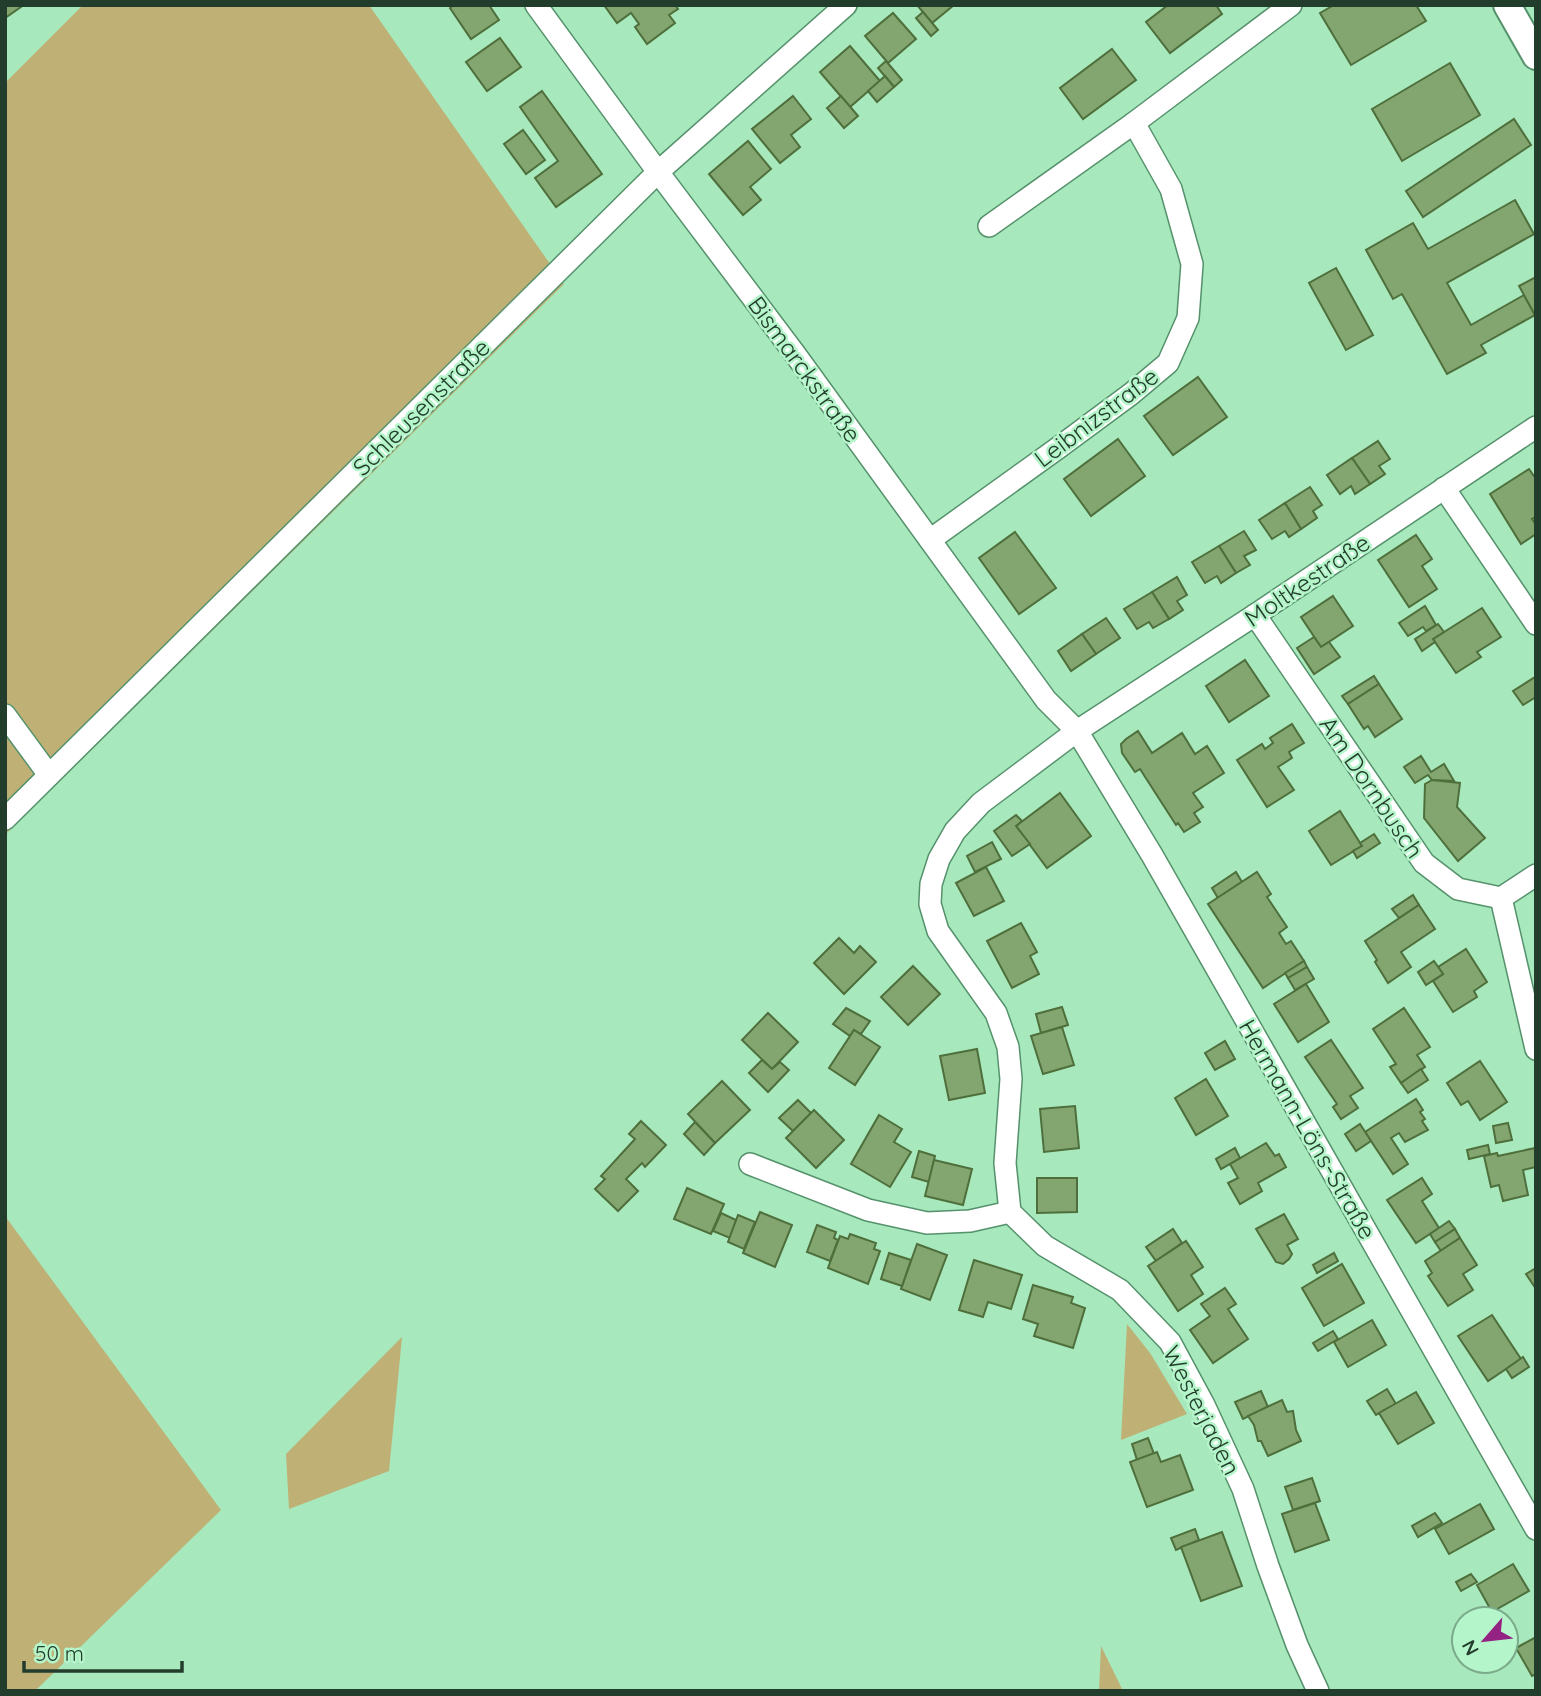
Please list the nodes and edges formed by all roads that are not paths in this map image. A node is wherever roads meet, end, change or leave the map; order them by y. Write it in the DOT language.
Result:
graph roads {
  1 [pos="536,5"];
  2 [pos="846,5"];
  3 [pos="1291,5"];
  4 [pos="1507,5"];
  5 [pos="1536,56"];
  6 [pos="1134,123"];
  7 [pos="658,172"];
  8 [pos="989,226"];
  9 [pos="1536,427"];
  10 [pos="1444,488"];
  11 [pos="930,540"];
  12 [pos="1255,615"];
  13 [pos="1536,624"];
  14 [pos="5,715"];
  15 [pos="1077,731"];
  16 [pos="49,775"];
  17 [pos="5,819"];
  18 [pos="1536,876"];
  19 [pos="1501,898"];
  20 [pos="1536,1049"];
  21 [pos="750,1164"];
  22 [pos="1010,1212"];
  23 [pos="1536,1529"];
  24 [pos="1318,1691"];
  1 -- 7 [label="street, Bismarckstraße"];
  2 -- 7 [label="street, Schleusenstraße"];
  3 -- 6 [label="street"];
  4 -- 5 [label="street"];
  6 -- 8 [label="street"];
  6 -- 11 [label="street, Leibnizstraße"];
  7 -- 11 [label="street, Bismarckstraße"];
  7 -- 16 [label="street, Schleusenstraße"];
  9 -- 10 [label="street, Moltkestraße"];
  10 -- 12 [label="street, Moltkestraße"];
  10 -- 13 [label="street"];
  11 -- 15 [label="street, Bismarckstraße"];
  12 -- 15 [label="street, Moltkestraße"];
  12 -- 19 [label="street, Am Dornbusch"];
  14 -- 16 [label="street"];
  15 -- 22 [label="street"];
  15 -- 23 [label="street, Hermann-Löns-Straße"];
  16 -- 17 [label="street, Schleusenstraße"];
  18 -- 19 [label="street"];
  19 -- 20 [label="street"];
  21 -- 22 [label="street"];
  22 -- 24 [label="street, Westerjaden"];
}
